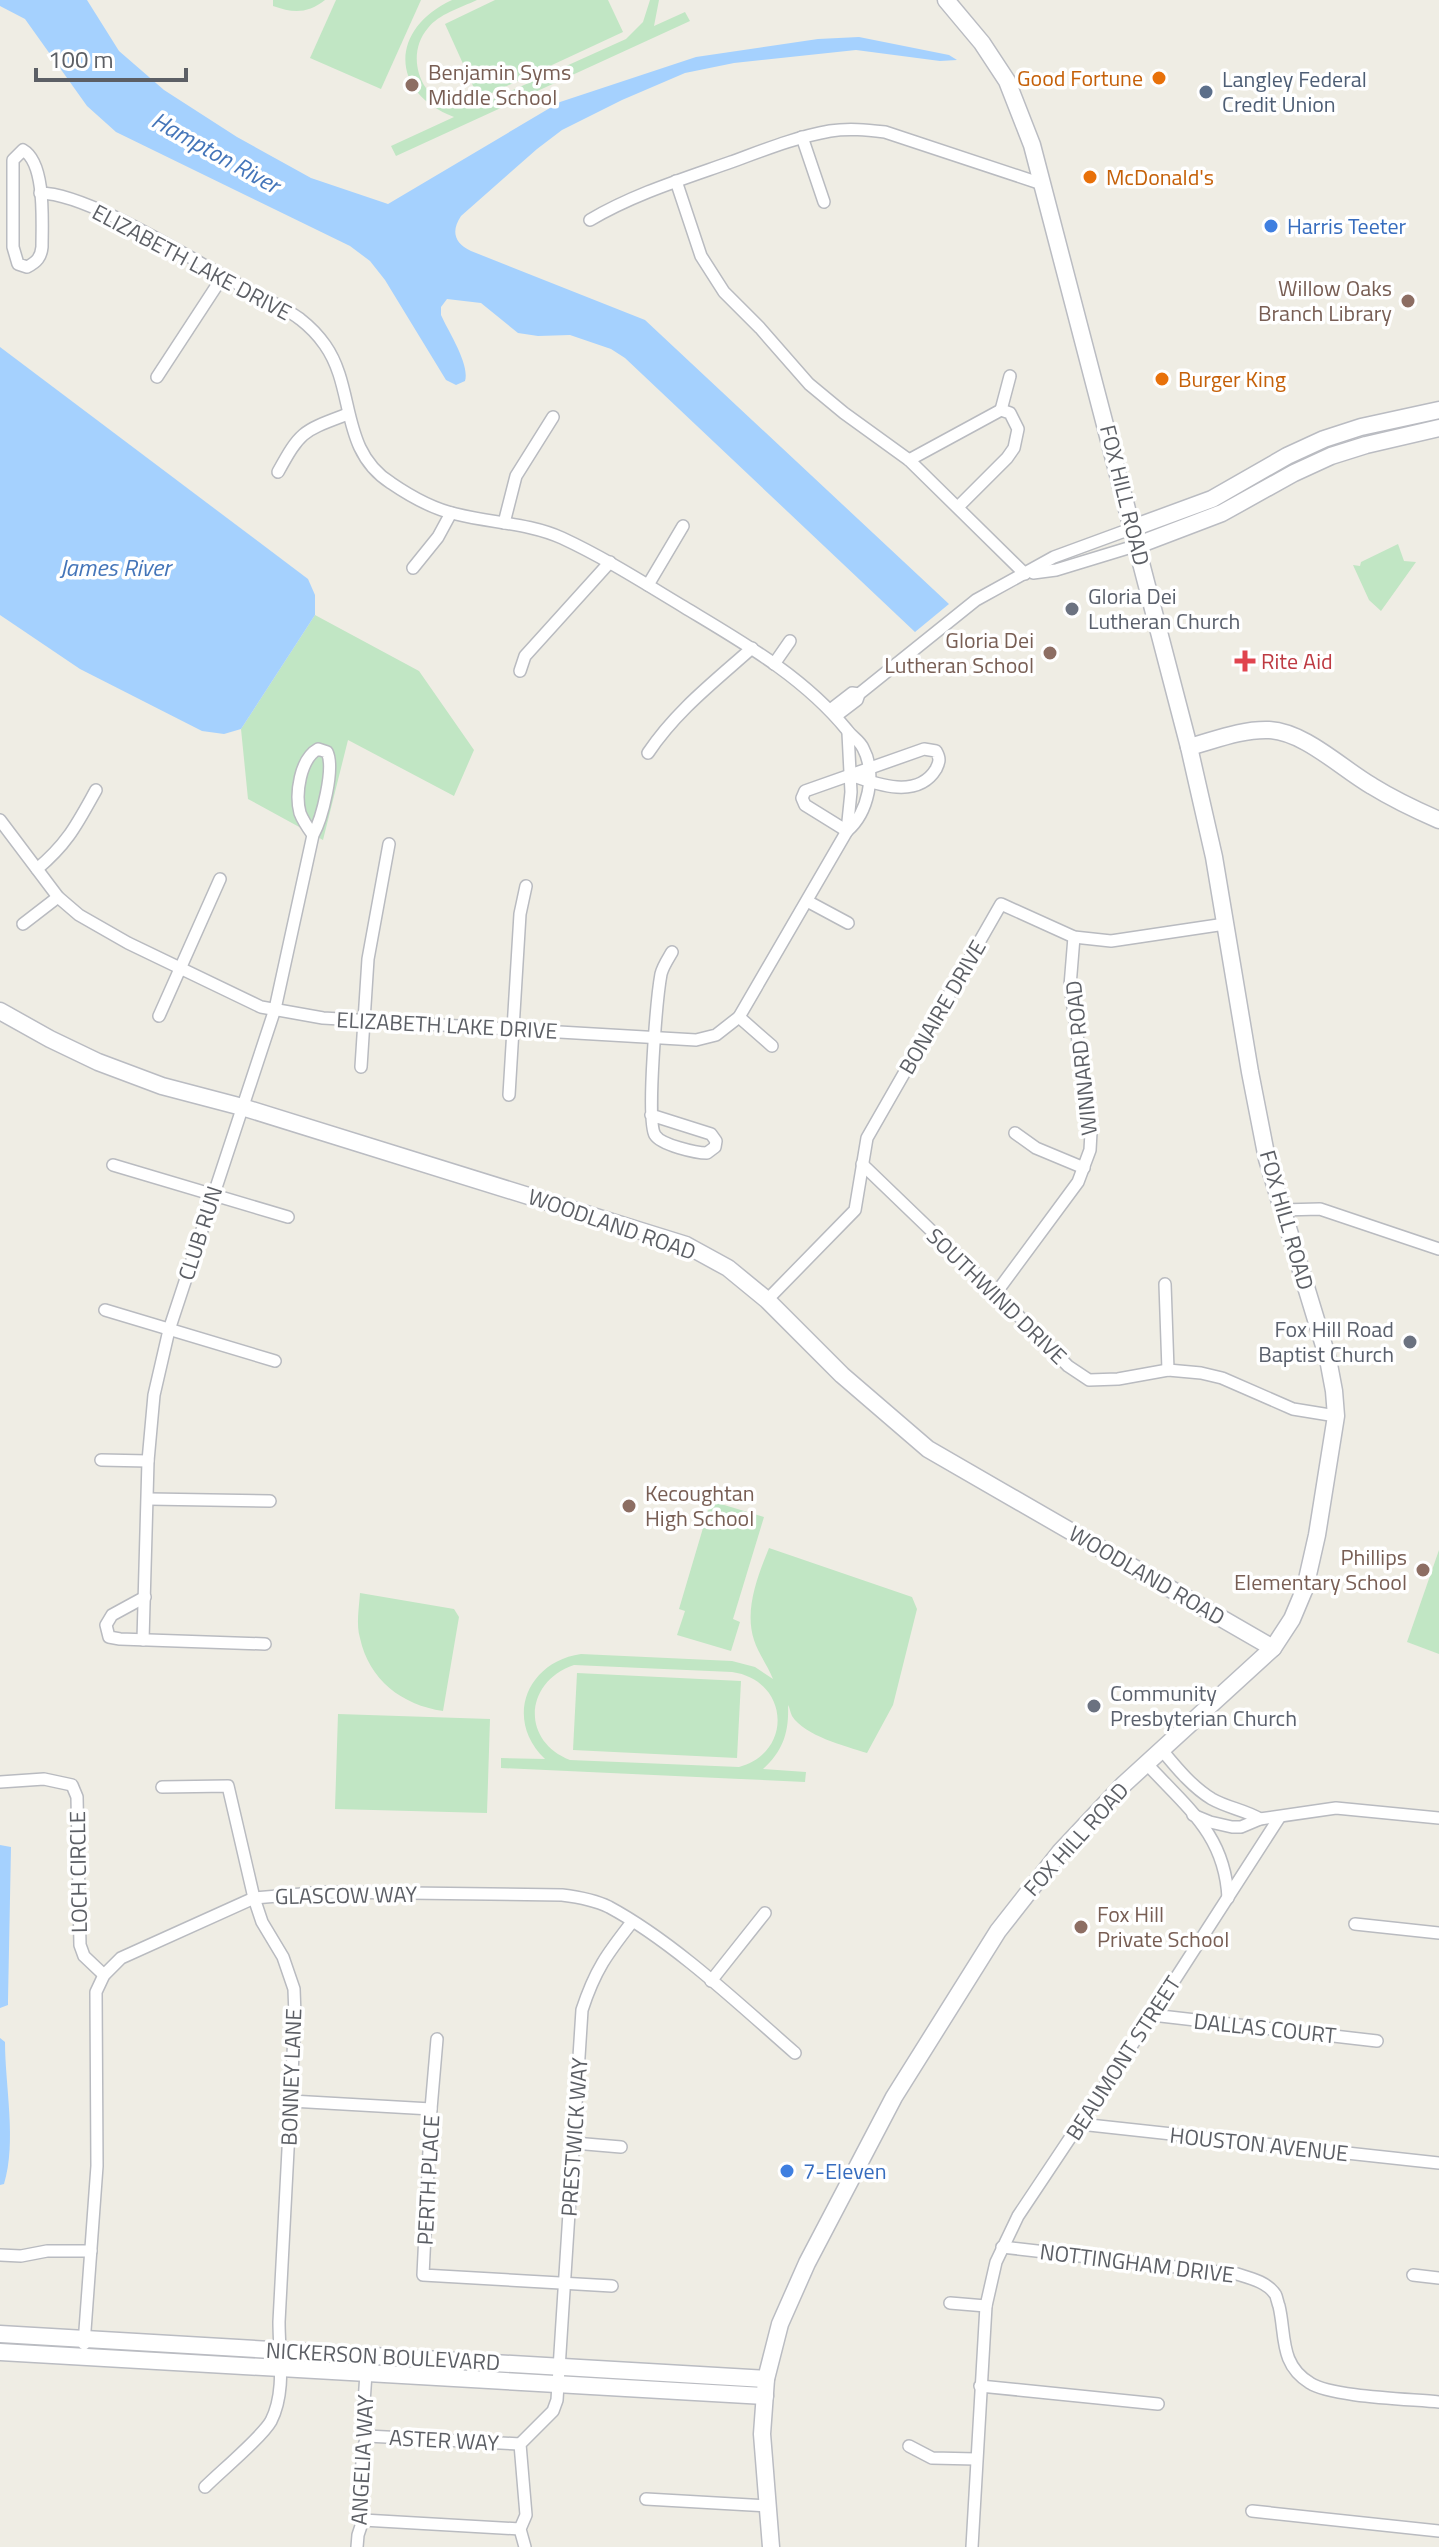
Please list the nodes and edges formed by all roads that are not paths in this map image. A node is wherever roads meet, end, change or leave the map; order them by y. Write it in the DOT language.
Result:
graph roads {
  1 [pos="946,0"];
  2 [pos="802,137"];
  3 [pos="676,181"];
  4 [pos="1042,184"];
  5 [pos="40,193"];
  6 [pos="824,202"];
  7 [pos="590,220"];
  8 [pos="223,276"];
  9 [pos="1010,376"];
  10 [pos="157,377"];
  11 [pos="1001,410"];
  12 [pos="1439,410"];
  13 [pos="348,414"];
  14 [pos="553,417"];
  15 [pos="1439,428"];
  16 [pos="909,460"];
  17 [pos="278,472"];
  18 [pos="958,507"];
  19 [pos="451,513"];
  20 [pos="504,523"];
  21 [pos="683,526"];
  22 [pos="1136,537"];
  23 [pos="610,562"];
  24 [pos="413,568"];
  25 [pos="1025,574"];
  26 [pos="648,585"];
  27 [pos="790,641"];
  28 [pos="752,648"];
  29 [pos="774,664"];
  30 [pos="520,671"];
  31 [pos="833,713"];
  32 [pos="848,733"];
  33 [pos="1189,747"];
  34 [pos="648,753"];
  35 [pos="851,775"];
  36 [pos="868,775"];
  37 [pos="96,790"];
  38 [pos="0,820"];
  39 [pos="1439,820"];
  40 [pos="847,831"];
  41 [pos="313,835"];
  42 [pos="389,844"];
  43 [pos="37,869"];
  44 [pos="220,879"];
  45 [pos="526,886"];
  46 [pos="58,897"];
  47 [pos="807,901"];
  48 [pos="848,923"];
  49 [pos="23,924"];
  50 [pos="1225,924"];
  51 [pos="1074,937"];
  52 [pos="672,952"];
  53 [pos="180,969"];
  54 [pos="275,1009"];
  55 [pos="0,1011"];
  56 [pos="159,1016"];
  57 [pos="739,1017"];
  58 [pos="365,1020"];
  59 [pos="514,1030"];
  60 [pos="656,1038"];
  61 [pos="772,1046"];
  62 [pos="361,1067"];
  63 [pos="509,1095"];
  64 [pos="242,1107"];
  65 [pos="651,1115"];
  66 [pos="1015,1133"];
  67 [pos="862,1164"];
  68 [pos="113,1165"];
  69 [pos="1084,1168"];
  70 [pos="213,1195"];
  71 [pos="1282,1210"];
  72 [pos="288,1217"];
  73 [pos="1439,1249"];
  74 [pos="1165,1284"];
  75 [pos="996,1293"];
  76 [pos="767,1300"];
  77 [pos="105,1310"];
  78 [pos="169,1330"];
  79 [pos="275,1361"];
  80 [pos="1168,1370"];
  81 [pos="1336,1416"];
  82 [pos="101,1460"];
  83 [pos="148,1461"];
  84 [pos="149,1499"];
  85 [pos="270,1501"];
  86 [pos="145,1597"];
  87 [pos="143,1640"];
  88 [pos="265,1644"];
  89 [pos="1273,1648"];
  90 [pos="1161,1749"];
  91 [pos="1146,1763"];
  92 [pos="0,1782"];
  93 [pos="162,1787"];
  94 [pos="1193,1815"];
  95 [pos="1279,1818"];
  96 [pos="1439,1818"];
  97 [pos="1260,1819"];
  98 [pos="254,1898"];
  99 [pos="1228,1899"];
  100 [pos="765,1913"];
  101 [pos="632,1922"];
  102 [pos="1355,1924"];
  103 [pos="1439,1933"];
  104 [pos="104,1975"];
  105 [pos="711,1981"];
  106 [pos="1152,2015"];
  107 [pos="437,2039"];
  108 [pos="1377,2041"];
  109 [pos="795,2053"];
  110 [pos="291,2101"];
  111 [pos="431,2109"];
  112 [pos="1080,2124"];
  113 [pos="574,2143"];
  114 [pos="621,2147"];
  115 [pos="1439,2163"];
  116 [pos="1002,2247"];
  117 [pos="91,2251"];
  118 [pos="0,2255"];
  119 [pos="1413,2275"];
  120 [pos="1439,2278"];
  121 [pos="565,2282"];
  122 [pos="612,2286"];
  123 [pos="950,2303"];
  124 [pos="986,2306"];
  125 [pos="0,2334"];
  126 [pos="84,2339"];
  127 [pos="279,2350"];
  128 [pos="0,2352"];
  129 [pos="84,2357"];
  130 [pos="560,2367"];
  131 [pos="280,2368"];
  132 [pos="366,2373"];
  133 [pos="558,2384"];
  134 [pos="980,2386"];
  135 [pos="765,2388"];
  136 [pos="1439,2402"];
  137 [pos="1158,2404"];
  138 [pos="367,2436"];
  139 [pos="520,2444"];
  140 [pos="909,2446"];
  141 [pos="976,2459"];
  142 [pos="205,2487"];
  143 [pos="646,2499"];
  144 [pos="767,2506"];
  145 [pos="1252,2511"];
  146 [pos="363,2520"];
  147 [pos="520,2529"];
  148 [pos="1439,2531"];
  149 [pos="357,2547"];
  150 [pos="525,2547"];
  151 [pos="771,2547"];
  152 [pos="972,2547"];
  1 -- 4 [label="main road, FOX HILL ROAD"];
  2 -- 3 [label="street"];
  2 -- 4 [label="street"];
  2 -- 6 [label="street"];
  3 -- 7 [label="street"];
  3 -- 16 [label="street"];
  4 -- 22 [label="main road, FOX HILL ROAD"];
  5 -- 5 [label="street"];
  5 -- 8 [label="street, ELIZABETH LAKE DRIVE"];
  8 -- 10 [label="street"];
  8 -- 13 [label="street, ELIZABETH LAKE DRIVE"];
  9 -- 11 [label="street"];
  11 -- 16 [label="street"];
  11 -- 18 [label="street"];
  12 -- 22 [label="main road"];
  13 -- 17 [label="street"];
  13 -- 19 [label="street, ELIZABETH LAKE DRIVE"];
  14 -- 20 [label="street"];
  15 -- 22 [label="main road"];
  16 -- 18 [label="street"];
  18 -- 25 [label="street"];
  19 -- 20 [label="street, ELIZABETH LAKE DRIVE"];
  19 -- 24 [label="street"];
  20 -- 23 [label="street, ELIZABETH LAKE DRIVE"];
  21 -- 26 [label="street"];
  22 -- 25 [label="street"];
  22 -- 33 [label="main road, FOX HILL ROAD"];
  23 -- 26 [label="street, ELIZABETH LAKE DRIVE"];
  23 -- 30 [label="street"];
  25 -- 31 [label="street"];
  26 -- 28 [label="street, ELIZABETH LAKE DRIVE"];
  27 -- 29 [label="street"];
  28 -- 29 [label="street, ELIZABETH LAKE DRIVE"];
  28 -- 34 [label="street"];
  29 -- 31 [label="street, ELIZABETH LAKE DRIVE"];
  31 -- 32 [label="street, ELIZABETH LAKE DRIVE"];
  32 -- 35 [label="street, ELIZABETH LAKE DRIVE"];
  32 -- 36 [label="street, ELIZABETH LAKE DRIVE"];
  33 -- 39 [label="main road"];
  33 -- 50 [label="main road, FOX HILL ROAD"];
  35 -- 36 [label="street"];
  35 -- 40 [label="street, ELIZABETH LAKE DRIVE"];
  35 -- 40 [label="street"];
  36 -- 36 [label="street"];
  36 -- 40 [label="street, ELIZABETH LAKE DRIVE"];
  37 -- 43 [label="street"];
  38 -- 43 [label="street, ELIZABETH LAKE DRIVE"];
  40 -- 47 [label="street, ELIZABETH LAKE DRIVE"];
  41 -- 41 [label="street, CLUB RUN"];
  41 -- 54 [label="street, CLUB RUN"];
  42 -- 58 [label="street"];
  43 -- 46 [label="street, ELIZABETH LAKE DRIVE"];
  44 -- 53 [label="street"];
  45 -- 59 [label="street"];
  46 -- 49 [label="street"];
  46 -- 53 [label="street, ELIZABETH LAKE DRIVE"];
  47 -- 48 [label="street"];
  47 -- 57 [label="street, ELIZABETH LAKE DRIVE"];
  50 -- 51 [label="street, BONAIRE DRIVE"];
  50 -- 71 [label="main road, FOX HILL ROAD"];
  51 -- 67 [label="street, BONAIRE DRIVE"];
  51 -- 69 [label="street, WINNARD ROAD"];
  52 -- 60 [label="street"];
  53 -- 54 [label="street, ELIZABETH LAKE DRIVE"];
  53 -- 56 [label="street"];
  54 -- 58 [label="street, ELIZABETH LAKE DRIVE"];
  54 -- 64 [label="street, CLUB RUN"];
  55 -- 64 [label="main road, WOODLAND ROAD"];
  57 -- 60 [label="street, ELIZABETH LAKE DRIVE"];
  57 -- 61 [label="street"];
  58 -- 59 [label="street, ELIZABETH LAKE DRIVE"];
  58 -- 62 [label="street"];
  59 -- 60 [label="street, ELIZABETH LAKE DRIVE"];
  59 -- 63 [label="street"];
  60 -- 65 [label="street"];
  64 -- 70 [label="street, CLUB RUN"];
  64 -- 76 [label="main road, WOODLAND ROAD"];
  65 -- 65 [label="street"];
  66 -- 69 [label="street"];
  67 -- 75 [label="street, SOUTHWIND DRIVE"];
  67 -- 76 [label="street, BONAIRE DRIVE"];
  68 -- 70 [label="street"];
  69 -- 75 [label="street, WINNARD ROAD"];
  70 -- 72 [label="street"];
  70 -- 78 [label="street, CLUB RUN"];
  71 -- 73 [label="street"];
  71 -- 81 [label="main road, FOX HILL ROAD"];
  74 -- 80 [label="street"];
  75 -- 80 [label="street, SOUTHWIND DRIVE"];
  76 -- 89 [label="main road, WOODLAND ROAD"];
  77 -- 78 [label="street"];
  78 -- 79 [label="street"];
  78 -- 83 [label="street, CLUB RUN"];
  80 -- 81 [label="street, SOUTHWIND DRIVE"];
  81 -- 89 [label="main road, FOX HILL ROAD"];
  82 -- 83 [label="street"];
  83 -- 84 [label="street, CLUB RUN"];
  84 -- 85 [label="street"];
  84 -- 86 [label="street, CLUB RUN"];
  86 -- 87 [label="street, CLUB RUN"];
  86 -- 87 [label="street"];
  87 -- 88 [label="street"];
  89 -- 90 [label="main road, FOX HILL ROAD"];
  90 -- 91 [label="main road, FOX HILL ROAD"];
  90 -- 97 [label="street"];
  91 -- 94 [label="street"];
  91 -- 135 [label="main road, FOX HILL ROAD"];
  92 -- 104 [label="street, LOCH CIRCLE"];
  93 -- 98 [label="street, BONNEY LANE"];
  94 -- 97 [label="street"];
  94 -- 99 [label="street"];
  95 -- 96 [label="street"];
  95 -- 97 [label="street"];
  95 -- 99 [label="street, BEAUMONT STREET"];
  98 -- 101 [label="street, GLASCOW WAY"];
  98 -- 104 [label="street, GLASCOW WAY"];
  98 -- 110 [label="street, BONNEY LANE"];
  99 -- 106 [label="street, BEAUMONT STREET"];
  100 -- 105 [label="street"];
  101 -- 105 [label="street, GLASCOW WAY"];
  101 -- 113 [label="street, PRESTWICK WAY"];
  102 -- 103 [label="street"];
  104 -- 117 [label="street"];
  105 -- 109 [label="street, GLASCOW WAY"];
  106 -- 108 [label="street, DALLAS COURT"];
  106 -- 112 [label="street, BEAUMONT STREET"];
  107 -- 111 [label="street, PERTH PLACE"];
  110 -- 111 [label="street"];
  110 -- 127 [label="street, BONNEY LANE"];
  111 -- 121 [label="street, PERTH PLACE"];
  112 -- 115 [label="street, HOUSTON AVENUE"];
  112 -- 116 [label="street, BEAUMONT STREET"];
  113 -- 114 [label="street"];
  113 -- 121 [label="street, PRESTWICK WAY"];
  116 -- 124 [label="street, BEAUMONT STREET"];
  116 -- 136 [label="street, NOTTINGHAM DRIVE"];
  117 -- 118 [label="street"];
  117 -- 126 [label="street"];
  119 -- 120 [label="street"];
  121 -- 122 [label="street"];
  121 -- 130 [label="street, PRESTWICK WAY"];
  123 -- 124 [label="street"];
  124 -- 134 [label="street, BEAUMONT STREET"];
  125 -- 126 [label="main road, NICKERSON BOULEVARD"];
  126 -- 127 [label="main road, NICKERSON BOULEVARD"];
  126 -- 129 [label="street"];
  127 -- 130 [label="main road, NICKERSON BOULEVARD"];
  127 -- 131 [label="street, BONNEY LANE"];
  128 -- 129 [label="main road, NICKERSON BOULEVARD"];
  129 -- 131 [label="main road, NICKERSON BOULEVARD"];
  130 -- 133 [label="street, PRESTWICK WAY"];
  130 -- 135 [label="main road, NICKERSON BOULEVARD"];
  131 -- 132 [label="main road, NICKERSON BOULEVARD"];
  131 -- 142 [label="street, BONNEY LANE"];
  132 -- 133 [label="main road, NICKERSON BOULEVARD"];
  132 -- 138 [label="street, ANGELIA WAY"];
  133 -- 135 [label="main road, NICKERSON BOULEVARD"];
  133 -- 139 [label="street, PRESTWICK WAY"];
  134 -- 137 [label="street"];
  134 -- 141 [label="street, BEAUMONT STREET"];
  135 -- 144 [label="main road, FOX HILL ROAD"];
  138 -- 139 [label="street, ASTER WAY"];
  138 -- 146 [label="street, ANGELIA WAY"];
  139 -- 147 [label="street"];
  140 -- 141 [label="street"];
  141 -- 152 [label="street, BEAUMONT STREET"];
  143 -- 144 [label="street"];
  144 -- 151 [label="main road, FOX HILL ROAD"];
  145 -- 148 [label="street"];
  146 -- 147 [label="street"];
  146 -- 149 [label="street, ANGELIA WAY"];
  147 -- 150 [label="street"];
}
